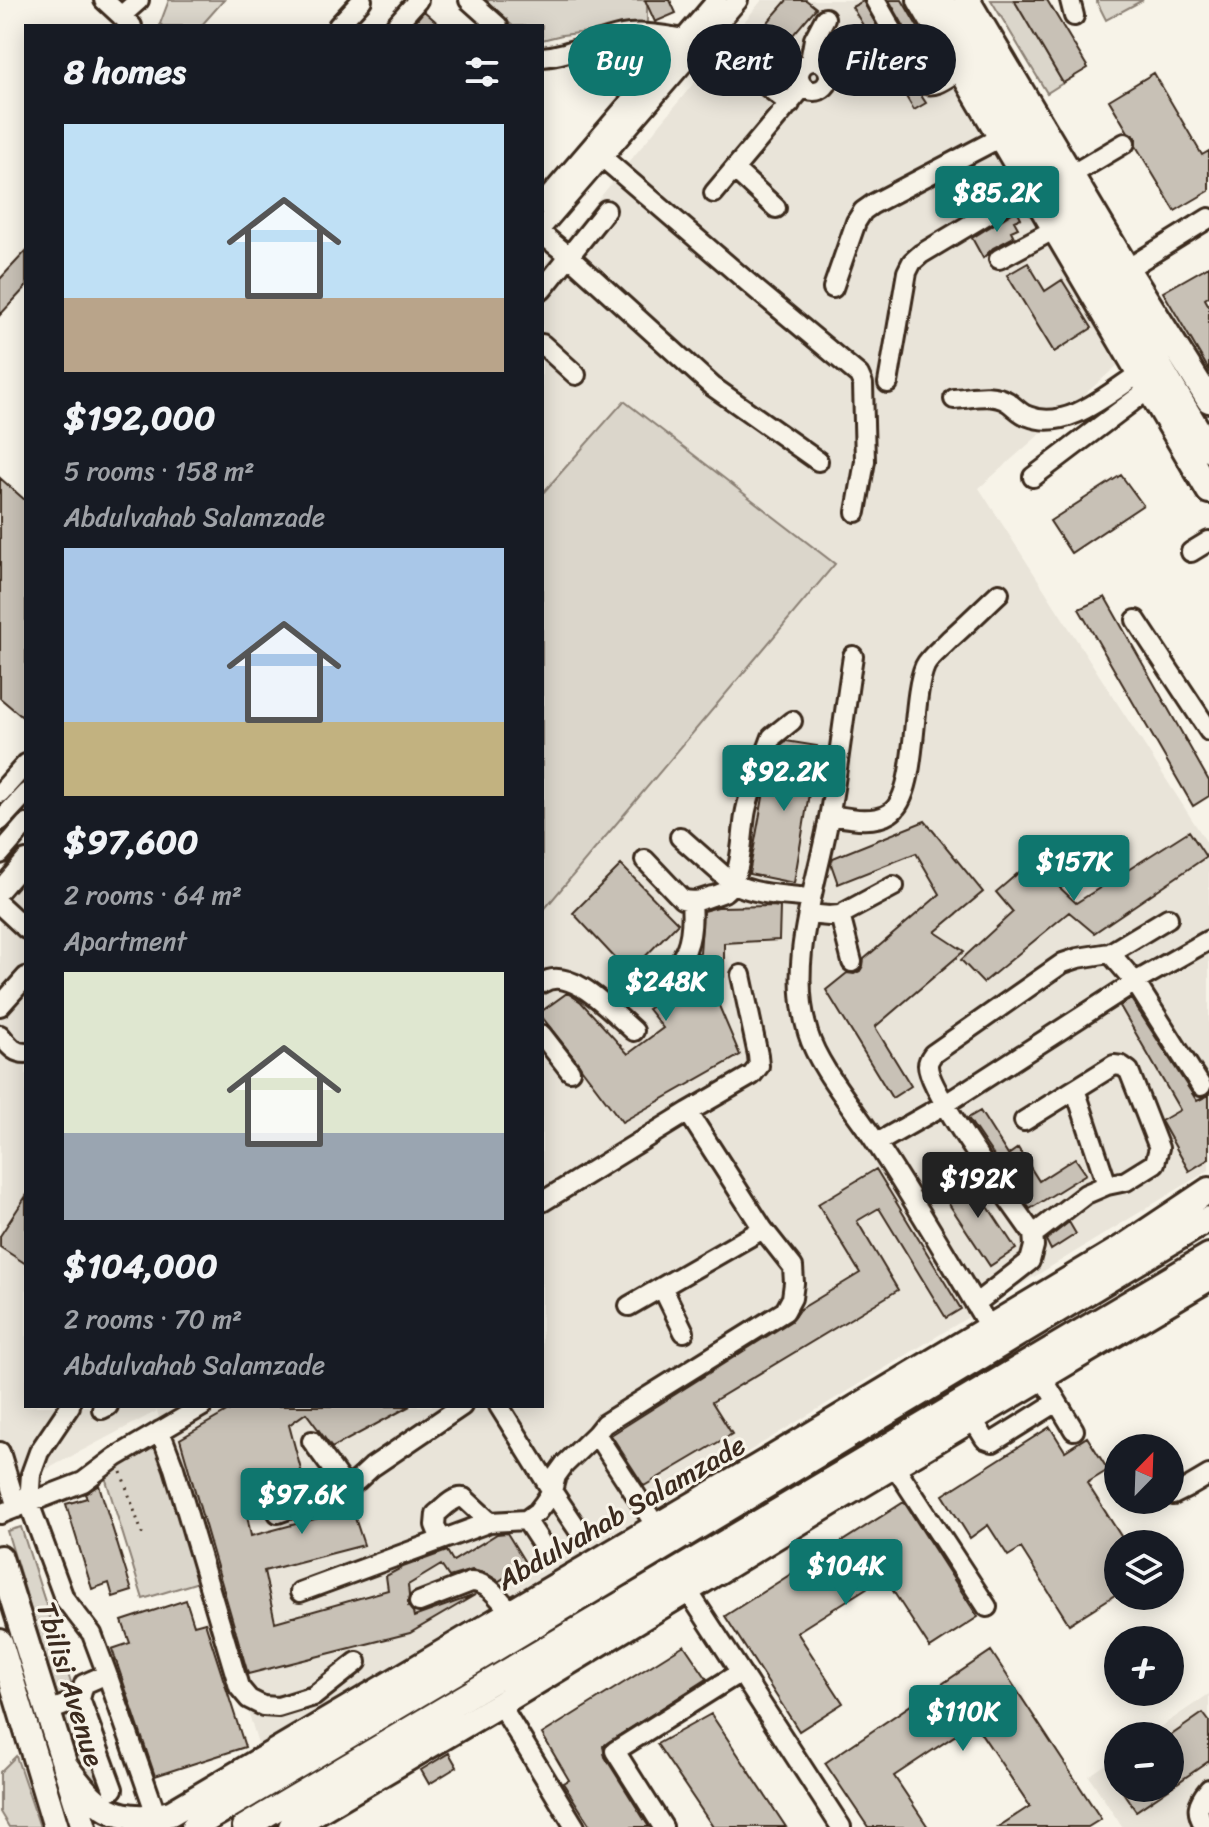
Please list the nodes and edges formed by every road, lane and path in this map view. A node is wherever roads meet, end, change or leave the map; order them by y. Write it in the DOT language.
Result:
graph roads {
  1 [pos="104,0"];
  2 [pos="139,0"];
  3 [pos="362,0"];
  4 [pos="418,0"];
  5 [pos="469,0"];
  6 [pos="738,0"];
  7 [pos="875,0"];
  8 [pos="920,0"];
  9 [pos="941,0"];
  10 [pos="967,0"];
  11 [pos="713,1"];
  12 [pos="825,18"];
  13 [pos="127,21"];
  14 [pos="340,24"];
  15 [pos="397,24"];
  16 [pos="496,24"];
  17 [pos="718,24"];
  18 [pos="685,39"];
  19 [pos="544,57"];
  20 [pos="687,60"];
  21 [pos="810,61"];
  22 [pos="961,69"];
  23 [pos="803,87"];
  24 [pos="780,96"];
  25 [pos="790,104"];
  26 [pos="1001,137"];
  27 [pos="1125,143"];
  28 [pos="602,157"];
  29 [pos="735,170"];
  30 [pos="1071,175"];
  31 [pos="1031,188"];
  32 [pos="714,193"];
  33 [pos="545,199"];
  34 [pos="776,208"];
  35 [pos="606,210"];
  36 [pos="1209,218"];
  37 [pos="544,225"];
  38 [pos="1055,229"];
  39 [pos="544,236"];
  40 [pos="570,257"];
  41 [pos="999,259"];
  42 [pos="1127,269"];
  43 [pos="544,288"];
  44 [pos="833,288"];
  45 [pos="544,346"];
  46 [pos="576,375"];
  47 [pos="1144,381"];
  48 [pos="888,383"];
  49 [pos="954,399"];
  50 [pos="1209,400"];
  51 [pos="1209,449"];
  52 [pos="818,461"];
  53 [pos="1033,477"];
  54 [pos="1209,491"];
  55 [pos="856,512"];
  56 [pos="1209,541"];
  57 [pos="1191,552"];
  58 [pos="999,593"];
  59 [pos="1136,620"];
  60 [pos="853,656"];
  61 [pos="792,721"];
  62 [pos="1209,731"];
  63 [pos="24,766"];
  64 [pos="0,793"];
  65 [pos="24,795"];
  66 [pos="830,815"];
  67 [pos="0,821"];
  68 [pos="24,825"];
  69 [pos="6,834"];
  70 [pos="680,837"];
  71 [pos="0,854"];
  72 [pos="645,860"];
  73 [pos="24,862"];
  74 [pos="732,883"];
  75 [pos="894,886"];
  76 [pos="0,890"];
  77 [pos="691,902"];
  78 [pos="0,905"];
  79 [pos="809,906"];
  80 [pos="840,915"];
  81 [pos="1168,918"];
  82 [pos="24,927"];
  83 [pos="1209,940"];
  84 [pos="1110,953"];
  85 [pos="852,962"];
  86 [pos="741,975"];
  87 [pos="24,979"];
  88 [pos="544,982"];
  89 [pos="1135,982"];
  90 [pos="656,984"];
  91 [pos="0,1006"];
  92 [pos="634,1031"];
  93 [pos="0,1035"];
  94 [pos="544,1038"];
  95 [pos="24,1053"];
  96 [pos="570,1071"];
  97 [pos="1201,1086"];
  98 [pos="1075,1089"];
  99 [pos="944,1105"];
  100 [pos="688,1112"];
  101 [pos="1024,1121"];
  102 [pos="877,1143"];
  103 [pos="1107,1185"];
  104 [pos="1209,1190"];
  105 [pos="544,1201"];
  106 [pos="1209,1219"];
  107 [pos="763,1229"];
  108 [pos="1033,1232"];
  109 [pos="1209,1256"];
  110 [pos="1209,1278"];
  111 [pos="662,1287"];
  112 [pos="1095,1288"];
  113 [pos="1047,1292"];
  114 [pos="975,1304"];
  115 [pos="629,1306"];
  116 [pos="1111,1315"];
  117 [pos="989,1327"];
  118 [pos="684,1332"];
  119 [pos="957,1347"];
  120 [pos="1085,1351"];
  121 [pos="1042,1377"];
  122 [pos="934,1385"];
  123 [pos="1057,1402"];
  124 [pos="69,1408"];
  125 [pos="459,1408"];
  126 [pos="500,1408"];
  127 [pos="973,1411"];
  128 [pos="180,1412"];
  129 [pos="1074,1430"];
  130 [pos="160,1431"];
  131 [pos="596,1434"];
  132 [pos="312,1441"];
  133 [pos="0,1452"];
  134 [pos="116,1457"];
  135 [pos="894,1465"];
  136 [pos="1209,1475"];
  137 [pos="346,1488"];
  138 [pos="1184,1489"];
  139 [pos="552,1491"];
  140 [pos="16,1508"];
  141 [pos="278,1513"];
  142 [pos="526,1520"];
  143 [pos="490,1522"];
  144 [pos="656,1526"];
  145 [pos="579,1531"];
  146 [pos="143,1536"];
  147 [pos="441,1540"];
  148 [pos="547,1552"];
  149 [pos="0,1558"];
  150 [pos="688,1591"];
  151 [pos="300,1592"];
  152 [pos="419,1602"];
  153 [pos="987,1607"];
  154 [pos="511,1612"];
  155 [pos="2,1656"];
  156 [pos="357,1662"];
  157 [pos="739,1673"];
  158 [pos="107,1674"];
  159 [pos="80,1699"];
  160 [pos="500,1704"];
  161 [pos="49,1711"];
  162 [pos="64,1764"];
  163 [pos="113,1789"];
  164 [pos="1209,1789"];
  165 [pos="168,1822"];
  166 [pos="1197,1824"];
  167 [pos="55,1825"];
  168 [pos="301,1825"];
  169 [pos="84,1827"];
  170 [pos="194,1827"];
  171 [pos="245,1827"];
  172 [pos="575,1827"];
  173 [pos="663,1827"];
  174 [pos="841,1827"];
  1 -- 13 [label="street"];
  2 -- 13 [label="street"];
  3 -- 14 [label="street"];
  4 -- 15 [label="street"];
  5 -- 16 [label="street"];
  6 -- 17 [label="street"];
  7 -- 22 [label="street"];
  8 -- 22 [label="main road"];
  9 -- 51 [label="main road"];
  10 -- 30 [label="main road"];
  11 -- 18 [label="street"];
  12 -- 21 [label="street"];
  18 -- 19 [label="street"];
  18 -- 33 [label="street"];
  20 -- 28 [label="street"];
  21 -- 23 [label="street"];
  21 -- 23 [label="street"];
  22 -- 26 [label="main road"];
  23 -- 25 [label="street"];
  24 -- 25 [label="street"];
  25 -- 29 [label="street"];
  26 -- 31 [label="main road"];
  26 -- 44 [label="street"];
  27 -- 30 [label="street"];
  28 -- 37 [label="street"];
  28 -- 55 [label="street"];
  29 -- 32 [label="street"];
  29 -- 34 [label="street"];
  30 -- 42 [label="main road"];
  31 -- 38 [label="main road"];
  31 -- 48 [label="street"];
  35 -- 40 [label="street"];
  36 -- 42 [label="street"];
  38 -- 41 [label="street"];
  38 -- 47 [label="main road"];
  39 -- 40 [label="street"];
  40 -- 43 [label="street"];
  40 -- 52 [label="street"];
  42 -- 50 [label="main road"];
  45 -- 46 [label="street"];
  47 -- 49 [label="street"];
  47 -- 53 [label="street"];
  47 -- 54 [label="main road"];
  56 -- 57 [label="street"];
  58 -- 66 [label="street"];
  59 -- 62 [label="street"];
  60 -- 66 [label="street"];
  61 -- 74 [label="street"];
  63 -- 64 [label="street"];
  65 -- 67 [label="street"];
  66 -- 79 [label="street"];
  68 -- 69 [label="street"];
  69 -- 71 [label="street"];
  70 -- 74 [label="street"];
  72 -- 77 [label="street"];
  73 -- 76 [label="street"];
  74 -- 77 [label="street"];
  74 -- 79 [label="street"];
  75 -- 80 [label="street"];
  77 -- 90 [label="street"];
  78 -- 82 [label="street"];
  79 -- 80 [label="street"];
  79 -- 102 [label="street"];
  80 -- 85 [label="street"];
  81 -- 84 [label="street"];
  83 -- 89 [label="street"];
  84 -- 89 [label="street"];
  84 -- 99 [label="street"];
  86 -- 100 [label="street"];
  87 -- 91 [label="street"];
  88 -- 92 [label="street"];
  89 -- 97 [label="street"];
  89 -- 99 [label="street"];
  93 -- 95 [label="street"];
  94 -- 96 [label="street"];
  98 -- 101 [label="street"];
  98 -- 103 [label="street"];
  98 -- 103 [label="street"];
  99 -- 102 [label="street"];
  99 -- 108 [label="street"];
  100 -- 105 [label="street"];
  100 -- 107 [label="street"];
  102 -- 114 [label="street"];
  103 -- 108 [label="street"];
  104 -- 113 [label="main road, Abdulvahab Salamzade"];
  106 -- 112 [label="main road, Abdulvahab Salamzade"];
  107 -- 111 [label="street"];
  107 -- 131 [label="street"];
  108 -- 114 [label="street"];
  109 -- 116 [label="main road"];
  110 -- 120 [label="main road"];
  111 -- 115 [label="street"];
  111 -- 118 [label="street"];
  112 -- 113 [label="main road"];
  112 -- 122 [label="main road, Abdulvahab Salamzade"];
  113 -- 117 [label="main road, Abdulvahab Salamzade"];
  114 -- 117 [label="street"];
  116 -- 120 [label="main road"];
  116 -- 127 [label="main road"];
  117 -- 119 [label="main road, Abdulvahab Salamzade"];
  119 -- 122 [label="main road"];
  119 -- 144 [label="main road, Abdulvahab Salamzade"];
  120 -- 121 [label="main road"];
  121 -- 123 [label="street"];
  121 -- 127 [label="main road"];
  122 -- 170 [label="main road, Abdulvahab Salamzade"];
  123 -- 127 [label="street"];
  123 -- 129 [label="street"];
  124 -- 140 [label="street"];
  125 -- 137 [label="street"];
  126 -- 139 [label="street"];
  127 -- 135 [label="main road"];
  127 -- 171 [label="main road"];
  128 -- 130 [label="street"];
  130 -- 134 [label="street"];
  130 -- 156 [label="street"];
  131 -- 139 [label="street"];
  131 -- 144 [label="street"];
  132 -- 137 [label="street"];
  133 -- 140 [label="street"];
  134 -- 140 [label="street"];
  134 -- 146 [label="path"];
  135 -- 150 [label="main road"];
  135 -- 153 [label="street"];
  136 -- 138 [label="street"];
  137 -- 141 [label="street"];
  139 -- 142 [label="street"];
  139 -- 145 [label="street"];
  140 -- 158 [label="street"];
  142 -- 143 [label="street"];
  142 -- 148 [label="street"];
  143 -- 147 [label="street"];
  143 -- 147 [label="street"];
  144 -- 154 [label="main road, Abdulvahab Salamzade"];
  147 -- 151 [label="street"];
  149 -- 161 [label="main road, Tbilisi Avenue"];
  150 -- 157 [label="street"];
  150 -- 160 [label="main road"];
  152 -- 154 [label="street"];
  154 -- 165 [label="main road, Abdulvahab Salamzade"];
  155 -- 167 [label="main road, Tbilisi Avenue"];
  157 -- 173 [label="street"];
  157 -- 174 [label="street"];
  158 -- 159 [label="street"];
  158 -- 165 [label="street"];
  159 -- 161 [label="street"];
  159 -- 163 [label="street"];
  160 -- 168 [label="main road"];
  160 -- 172 [label="street"];
  161 -- 162 [label="main road, Tbilisi Avenue"];
  162 -- 165 [label="main road"];
  162 -- 169 [label="main road, Tbilisi Avenue"];
  164 -- 166 [label="street"];
}
